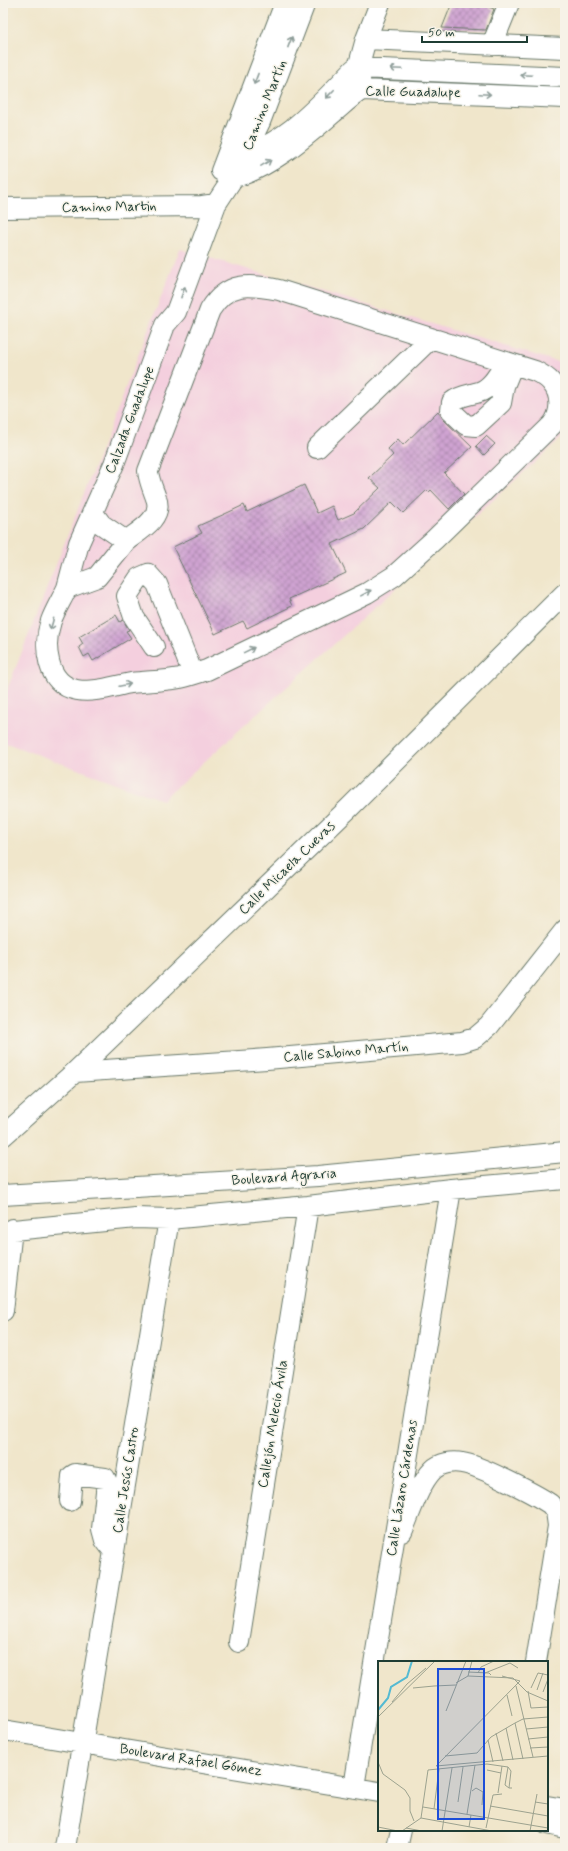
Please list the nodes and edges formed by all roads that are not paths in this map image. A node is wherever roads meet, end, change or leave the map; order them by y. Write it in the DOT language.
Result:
graph roads {
  1 [pos="285,3"];
  2 [pos="305,3"];
  3 [pos="380,3"];
  4 [pos="509,3"];
  5 [pos="366,39"];
  6 [pos="492,45"];
  7 [pos="565,48"];
  8 [pos="358,68"];
  9 [pos="565,77"];
  10 [pos="362,90"];
  11 [pos="565,98"];
  12 [pos="229,169"];
  13 [pos="209,205"];
  14 [pos="3,208"];
  15 [pos="432,338"];
  16 [pos="317,448"];
  17 [pos="93,513"];
  18 [pos="126,541"];
  19 [pos="68,588"];
  20 [pos="565,592"];
  21 [pos="154,647"];
  22 [pos="193,674"];
  23 [pos="565,930"];
  24 [pos="75,1072"];
  25 [pos="3,1136"];
  26 [pos="565,1152"];
  27 [pos="565,1179"];
  28 [pos="451,1189"];
  29 [pos="3,1195"];
  30 [pos="308,1206"];
  31 [pos="169,1219"];
  32 [pos="7,1230"];
  33 [pos="3,1311"];
  34 [pos="70,1501"];
  35 [pos="114,1552"];
  36 [pos="390,1558"];
  37 [pos="239,1642"];
  38 [pos="536,1661"];
  39 [pos="3,1730"];
  40 [pos="83,1742"];
  41 [pos="354,1787"];
  42 [pos="378,1792"];
  43 [pos="548,1806"];
  44 [pos="565,1809"];
  45 [pos="548,1824"];
  46 [pos="565,1828"];
  47 [pos="401,1831"];
  48 [pos="65,1848"];
  49 [pos="397,1848"];
  1 -- 12 [label="street, Camino Martín, one-way"];
  12 -- 2 [label="street, Camino Martín, one-way"];
  3 -- 5 [label="street"];
  4 -- 6 [label="street"];
  5 -- 6 [label="street"];
  5 -- 8 [label="street"];
  6 -- 7 [label="street"];
  9 -- 8 [label="street, Calle Guadalupe, one-way"];
  8 -- 10 [label="street"];
  8 -- 12 [label="street, Calle Guadalupe, one-way"];
  10 -- 11 [label="street, Calle Guadalupe, one-way"];
  12 -- 10 [label="street, Calle Guadalupe, one-way"];
  12 -- 13 [label="street, Camino Martín"];
  13 -- 14 [label="street, Camino Martin"];
  13 -- 17 [label="street, Calzada Guadalupe"];
  15 -- 16 [label="street"];
  15 -- 18 [label="street, Calzada Guadalupe"];
  22 -- 15 [label="street, Calzada Guadalupe, one-way"];
  17 -- 18 [label="street"];
  17 -- 19 [label="street, Calzada Guadalupe"];
  18 -- 19 [label="street, Calzada Guadalupe"];
  19 -- 22 [label="street, Calzada Guadalupe, one-way"];
  20 -- 24 [label="street, Calle Micaela Cuevas"];
  21 -- 22 [label="street"];
  23 -- 24 [label="street, Calle Sabino Martín"];
  24 -- 25 [label="street, Calle Micaela Cuevas"];
  26 -- 29 [label="street, Boulevard Agraria"];
  27 -- 28 [label="street"];
  28 -- 30 [label="street"];
  28 -- 36 [label="street, Calle Lázaro Cárdenas"];
  30 -- 31 [label="street"];
  30 -- 37 [label="street, Callejón Melecio Ávila"];
  31 -- 32 [label="street"];
  31 -- 35 [label="street, Calle Jesús Castro"];
  32 -- 33 [label="street"];
  34 -- 35 [label="street"];
  35 -- 40 [label="street, Calle Jesús Castro"];
  36 -- 38 [label="street"];
  36 -- 41 [label="street, Calle Lázaro Cárdenas"];
  39 -- 40 [label="street, Boulevard Rafael Gómez"];
  40 -- 41 [label="street, Boulevard Rafael Gómez"];
  40 -- 48 [label="street, Calle Jesús Castro"];
  41 -- 42 [label="street, Boulevard Rafael Gómez"];
  43 -- 44 [label="street"];
  45 -- 46 [label="street"];
  47 -- 49 [label="street"];
}
